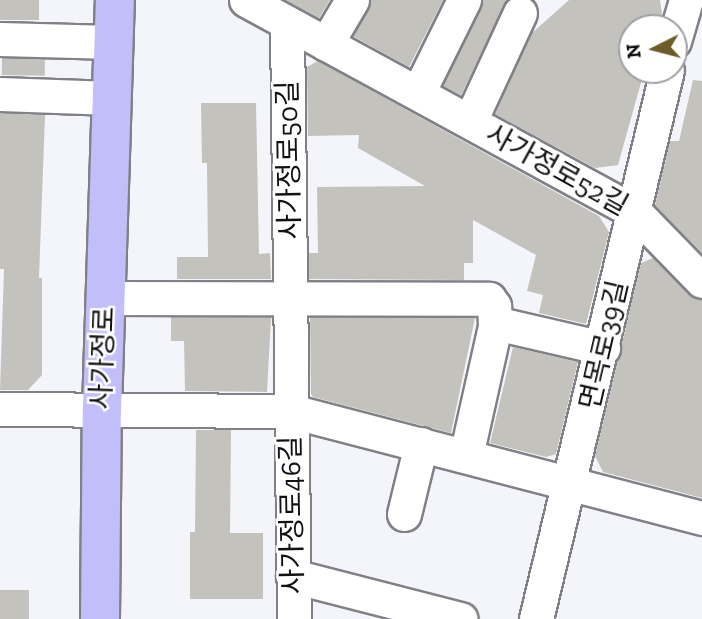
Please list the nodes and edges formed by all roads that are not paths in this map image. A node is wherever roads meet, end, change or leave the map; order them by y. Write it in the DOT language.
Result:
graph roads {
  1 [pos="115,0"];
  2 [pos="246,0"];
  3 [pos="352,0"];
  4 [pos="464,0"];
  5 [pos="520,13"];
  6 [pos="286,23"];
  7 [pos="0,39"];
  8 [pos="113,41"];
  9 [pos="326,44"];
  10 [pos="664,84"];
  11 [pos="418,93"];
  12 [pos="0,94"];
  13 [pos="112,98"];
  14 [pos="470,121"];
  15 [pos="635,212"];
  16 [pos="702,281"];
  17 [pos="105,298"];
  18 [pos="291,298"];
  19 [pos="495,323"];
  20 [pos="603,348"];
  21 [pos="0,409"];
  22 [pos="102,410"];
  23 [pos="292,411"];
  24 [pos="421,444"];
  25 [pos="466,456"];
  26 [pos="571,483"];
  27 [pos="404,514"];
  28 [pos="702,517"];
  29 [pos="293,576"];
  30 [pos="100,619"];
  31 [pos="293,619"];
  32 [pos="461,619"];
  33 [pos="537,619"];
  1 -- 8 [label="main road, 사가정로"];
  2 -- 6 [label="street, 사가정로52길"];
  3 -- 9 [label="street"];
  4 -- 11 [label="street"];
  5 -- 14 [label="street, 사가정로52길"];
  6 -- 9 [label="street, 사가정로52길"];
  6 -- 18 [label="street, 사가정로50길"];
  7 -- 8 [label="street"];
  8 -- 13 [label="main road, 사가정로"];
  9 -- 11 [label="street, 사가정로52길"];
  10 -- 15 [label="street, 면목로39길"];
  11 -- 14 [label="street, 사가정로52길"];
  12 -- 13 [label="street"];
  13 -- 17 [label="main road, 사가정로"];
  14 -- 15 [label="street, 사가정로52길"];
  15 -- 16 [label="street, 사가정로52길"];
  15 -- 20 [label="street, 면목로39길"];
  17 -- 18 [label="street"];
  17 -- 22 [label="main road, 사가정로"];
  18 -- 19 [label="street"];
  18 -- 23 [label="street, 사가정로50길"];
  19 -- 20 [label="street"];
  19 -- 25 [label="street"];
  20 -- 26 [label="street, 면목로39길"];
  21 -- 22 [label="street"];
  22 -- 23 [label="street"];
  22 -- 30 [label="main road, 사가정로"];
  23 -- 24 [label="street"];
  23 -- 29 [label="street, 사가정로46길"];
  24 -- 25 [label="street"];
  24 -- 27 [label="street"];
  25 -- 26 [label="street"];
  26 -- 28 [label="street"];
  26 -- 33 [label="street, 면목로39길"];
  29 -- 31 [label="street, 사가정로46길"];
  29 -- 32 [label="street"];
}
